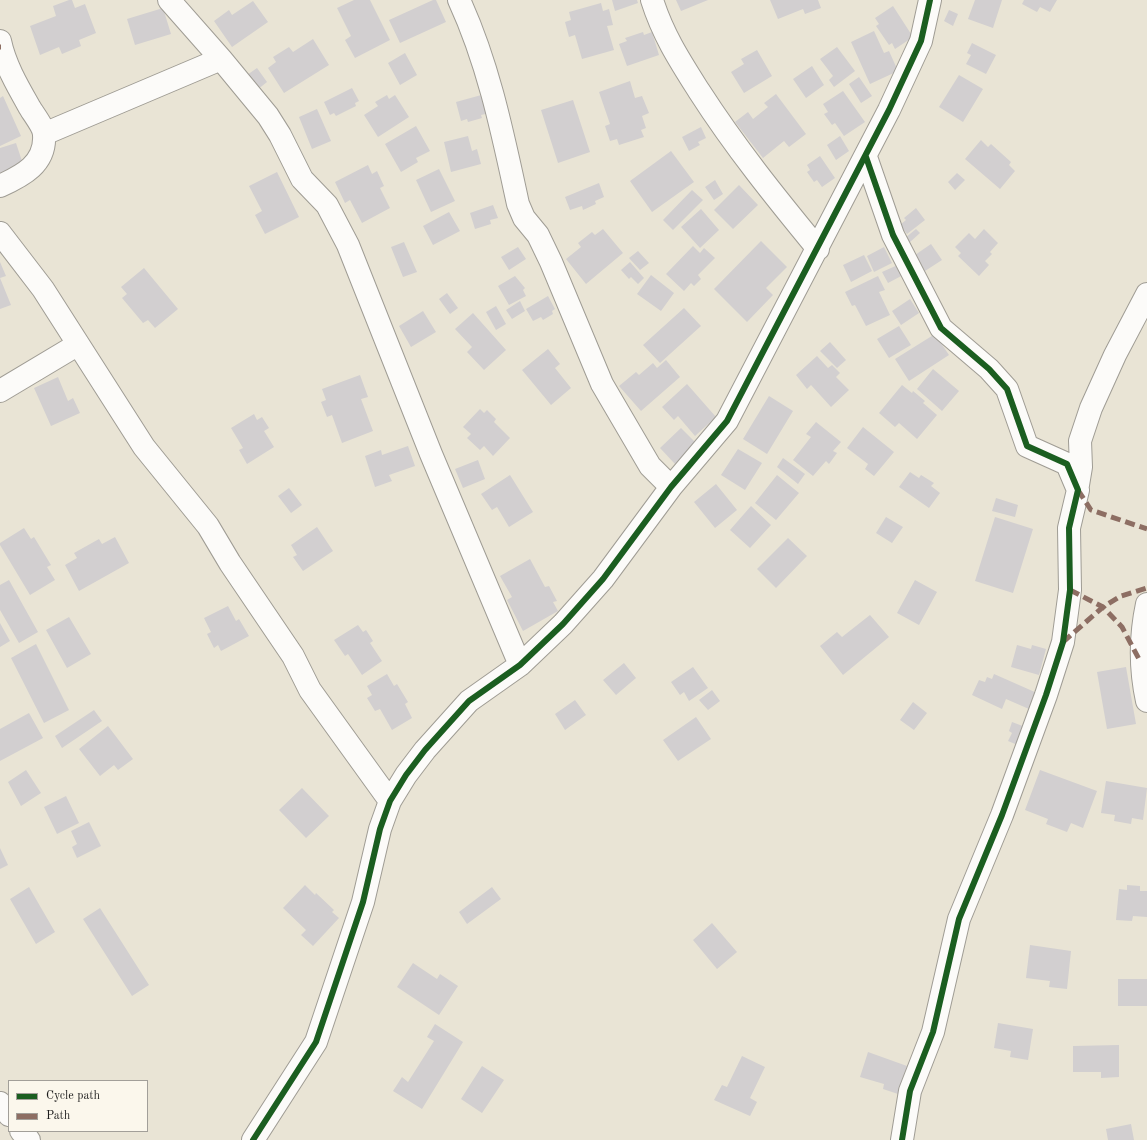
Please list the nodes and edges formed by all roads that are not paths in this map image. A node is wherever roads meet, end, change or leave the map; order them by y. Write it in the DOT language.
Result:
graph roads {
  1 [pos="169,0"];
  2 [pos="459,0"];
  3 [pos="652,0"];
  4 [pos="930,0"];
  5 [pos="0,41"];
  6 [pos="221,59"];
  7 [pos="44,134"];
  8 [pos="866,157"];
  9 [pos="0,186"];
  10 [pos="0,233"];
  11 [pos="818,249"];
  12 [pos="1147,294"];
  13 [pos="77,345"];
  14 [pos="0,391"];
  15 [pos="671,487"];
  16 [pos="1078,490"];
  17 [pos="1147,604"];
  18 [pos="520,665"];
  19 [pos="1147,701"];
  20 [pos="390,802"];
  21 [pos="0,1103"];
  22 [pos="8,1114"];
  23 [pos="22,1132"];
  24 [pos="29,1140"];
  25 [pos="253,1140"];
  26 [pos="902,1140"];
  1 -- 6 [label="street"];
  2 -- 15 [label="street"];
  3 -- 11 [label="street"];
  4 -- 8 [label="street"];
  5 -- 7 [label="street"];
  6 -- 7 [label="street"];
  6 -- 18 [label="street"];
  7 -- 9 [label="street"];
  8 -- 11 [label="street"];
  8 -- 16 [label="street"];
  10 -- 13 [label="street"];
  11 -- 15 [label="street"];
  12 -- 16 [label="street"];
  13 -- 14 [label="street"];
  13 -- 20 [label="street"];
  15 -- 18 [label="street"];
  16 -- 26 [label="street"];
  17 -- 19 [label="street"];
  18 -- 20 [label="street"];
  20 -- 25 [label="street"];
  21 -- 22 [label="street"];
  23 -- 24 [label="street"];
}
